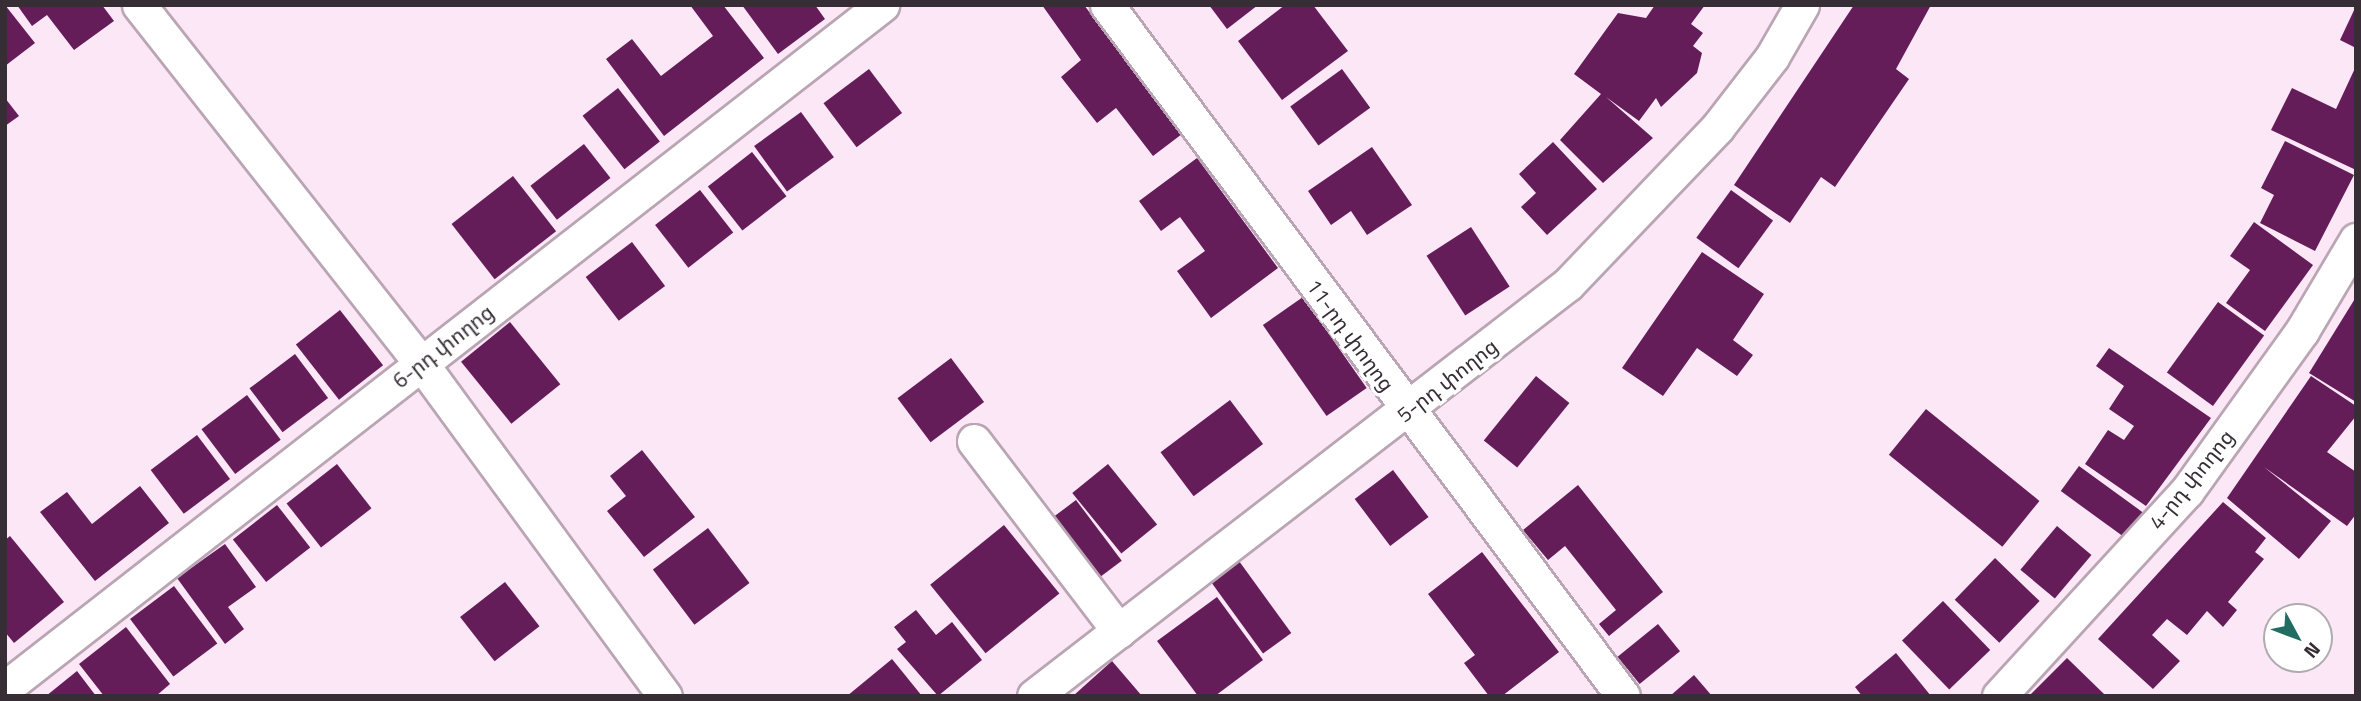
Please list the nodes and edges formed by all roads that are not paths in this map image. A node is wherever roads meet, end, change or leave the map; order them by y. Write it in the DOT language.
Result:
graph roads {
  1 [pos="139,5"];
  2 [pos="882,5"];
  3 [pos="1107,5"];
  4 [pos="1802,5"];
  5 [pos="2356,240"];
  6 [pos="421,363"];
  7 [pos="1407,412"];
  8 [pos="974,441"];
  9 [pos="1119,631"];
  10 [pos="5,688"];
  11 [pos="666,696"];
  12 [pos="1034,696"];
  13 [pos="1623,696"];
  14 [pos="1998,696"];
  1 -- 6 [label="street"];
  2 -- 6 [label="street, 6-րդ փողոց"];
  3 -- 7 [label="street, 11-րդ փողոց"];
  4 -- 7 [label="street, 5-րդ փողոց"];
  5 -- 14 [label="street, 4-րդ փողոց"];
  6 -- 10 [label="street, 6-րդ փողոց"];
  6 -- 11 [label="street"];
  7 -- 9 [label="street, 5-րդ փողոց"];
  7 -- 13 [label="street, 11-րդ փողոց"];
  8 -- 9 [label="street"];
  9 -- 12 [label="street, 5-րդ փողոց"];
}
